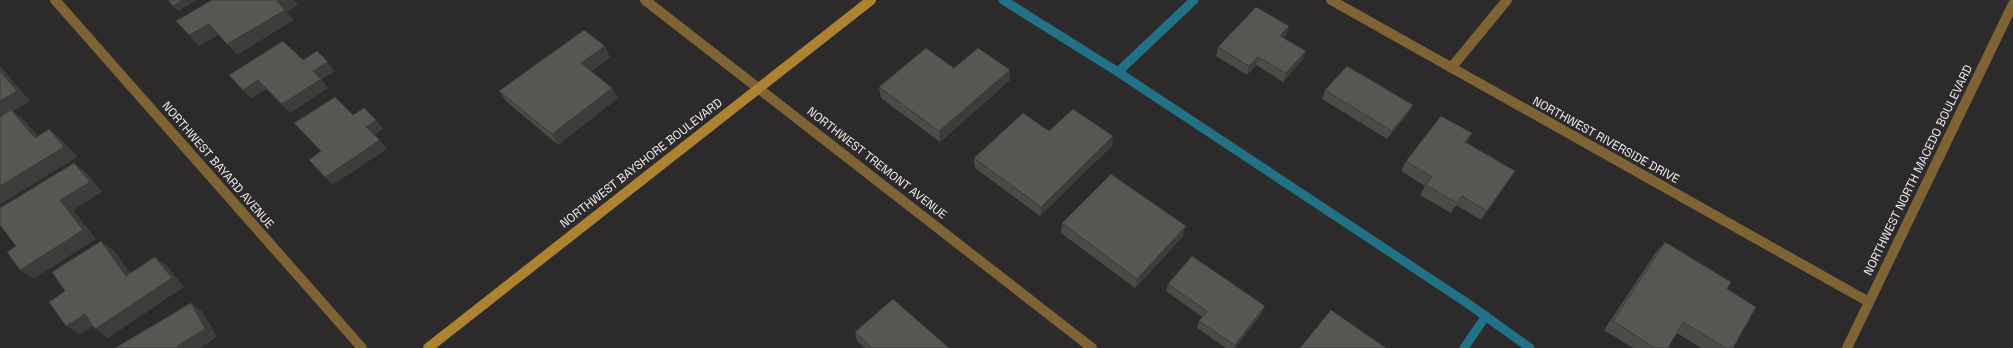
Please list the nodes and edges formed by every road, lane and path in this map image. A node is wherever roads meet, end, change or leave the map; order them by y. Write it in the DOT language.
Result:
graph roads {
  1 [pos="55,0"];
  2 [pos="645,0"];
  3 [pos="871,0"];
  4 [pos="1331,0"];
  5 [pos="1507,0"];
  6 [pos="2013,4"];
  7 [pos="1451,68"];
  8 [pos="759,87"];
  9 [pos="1869,302"];
  10 [pos="362,348"];
  11 [pos="428,348"];
  12 [pos="1092,348"];
  13 [pos="1847,348"];
  1 -- 10 [label="street, NORTHWEST BAYARD AVENUE"];
  2 -- 8 [label="street, NORTHWEST TREMONT AVENUE"];
  3 -- 8 [label="main road, NORTHWEST BAYSHORE BOULEVARD"];
  4 -- 7 [label="street, NORTHWEST RIVERSIDE DRIVE"];
  5 -- 7 [label="street"];
  6 -- 9 [label="street, NORTHWEST NORTH MACEDO BOULEVARD"];
  7 -- 9 [label="street, NORTHWEST RIVERSIDE DRIVE"];
  8 -- 11 [label="main road, NORTHWEST BAYSHORE BOULEVARD"];
  8 -- 12 [label="street, NORTHWEST TREMONT AVENUE"];
  9 -- 13 [label="street, NORTHWEST NORTH MACEDO BOULEVARD"];
}
